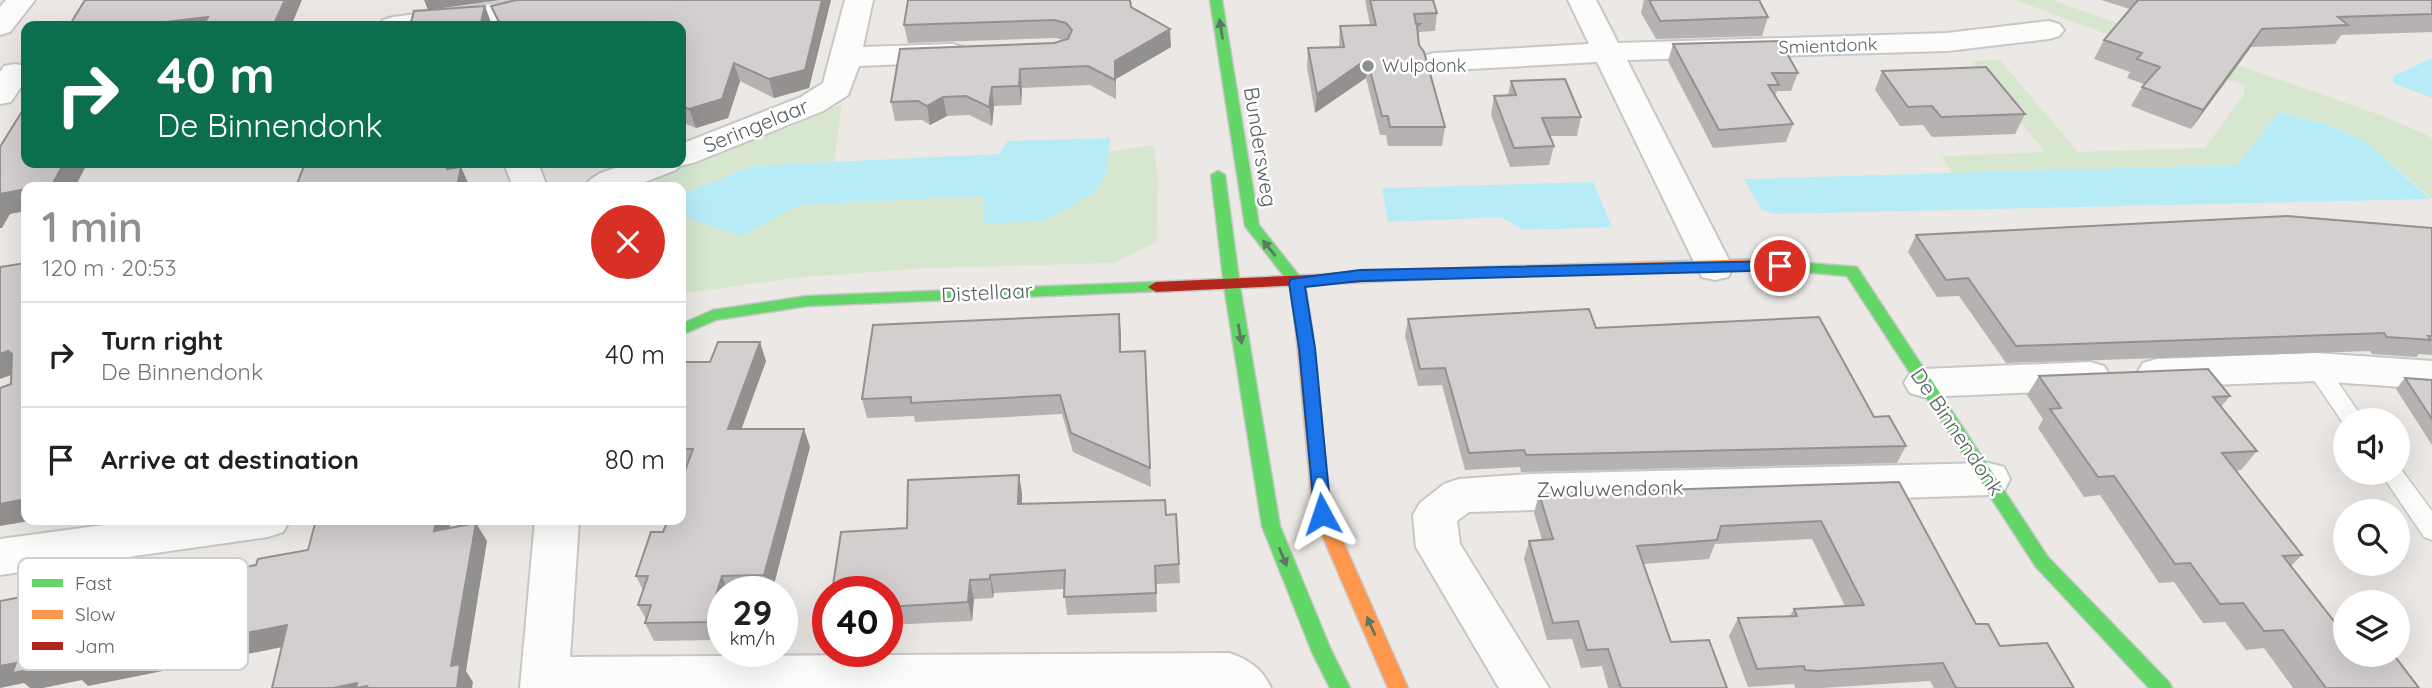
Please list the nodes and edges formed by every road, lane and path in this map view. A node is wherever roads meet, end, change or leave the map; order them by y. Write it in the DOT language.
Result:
graph roads {
  1 [pos="20,0"];
  2 [pos="553,0"];
  3 [pos="859,0"];
  4 [pos="1216,0"];
  5 [pos="1582,0"];
  6 [pos="520,18"];
  7 [pos="472,21"];
  8 [pos="0,26"];
  9 [pos="2049,30"];
  10 [pos="1606,52"];
  11 [pos="977,53"];
  12 [pos="846,57"];
  13 [pos="1435,63"];
  14 [pos="686,154"];
  15 [pos="1216,163"];
  16 [pos="651,168"];
  17 [pos="614,182"];
  18 [pos="1715,268"];
  19 [pos="1297,283"];
  20 [pos="1232,286"];
  21 [pos="686,328"];
  22 [pos="2316,367"];
  23 [pos="2432,375"];
  24 [pos="1924,383"];
  25 [pos="2345,408"];
  26 [pos="1989,480"];
  27 [pos="2400,485"];
  28 [pos="232,525"];
  29 [pos="557,525"];
  30 [pos="2432,530"];
  31 [pos="0,557"];
  32 [pos="545,683"];
  33 [pos="1247,688"];
  34 [pos="1340,688"];
  35 [pos="1398,688"];
  36 [pos="1525,688"];
  37 [pos="2162,688"];
  1 -- 8 [label="street"];
  2 -- 6 [label="street"];
  3 -- 12 [label="street, Seringelaar"];
  19 -- 4 [label="street, Bundersweg, one-way"];
  5 -- 10 [label="street"];
  6 -- 7 [label="street"];
  9 -- 10 [label="street, Smientdonk"];
  10 -- 13 [label="street"];
  10 -- 18 [label="street"];
  11 -- 12 [label="street"];
  12 -- 14 [label="street, Seringelaar"];
  15 -- 20 [label="street"];
  16 -- 17 [label="street"];
  18 -- 19 [label="street, De Binnendonk"];
  18 -- 24 [label="street, De Binnendonk"];
  19 -- 20 [label="street, Distellaar"];
  35 -- 19 [label="street, Bundersweg, one-way"];
  20 -- 21 [label="street, Distellaar"];
  20 -- 34 [label="street, one-way"];
  22 -- 23 [label="street"];
  22 -- 24 [label="street"];
  22 -- 25 [label="lane"];
  24 -- 26 [label="street, De Binnendonk"];
  26 -- 36 [label="street, Zwaluwendonk"];
  26 -- 37 [label="street, De Binnendonk"];
  27 -- 30 [label="lane"];
  28 -- 31 [label="street"];
  29 -- 32 [label="street"];
  32 -- 33 [label="street"];
}
